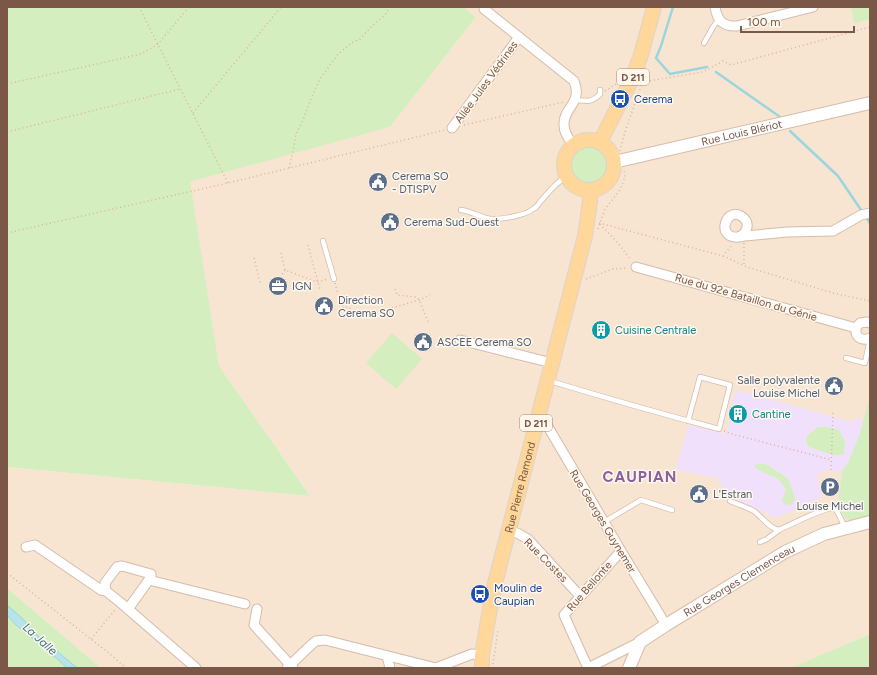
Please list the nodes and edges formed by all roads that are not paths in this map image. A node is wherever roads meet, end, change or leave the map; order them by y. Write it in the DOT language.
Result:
graph roads {
  1 [pos="654,7"];
  2 [pos="715,7"];
  3 [pos="814,7"];
  4 [pos="484,8"];
  5 [pos="719,19"];
  6 [pos="519,37"];
  7 [pos="704,43"];
  8 [pos="600,92"];
  9 [pos="576,100"];
  10 [pos="870,103"];
  11 [pos="452,128"];
  12 [pos="600,142"];
  13 [pos="573,145"];
  14 [pos="618,161"];
  15 [pos="566,177"];
  16 [pos="590,190"];
  17 [pos="462,210"];
  18 [pos="870,214"];
  19 [pos="741,236"];
  20 [pos="323,241"];
  21 [pos="636,267"];
  22 [pos="334,278"];
  23 [pos="869,321"];
  24 [pos="856,328"];
  25 [pos="870,339"];
  26 [pos="460,340"];
  27 [pos="846,358"];
  28 [pos="552,363"];
  29 [pos="548,380"];
  30 [pos="688,421"];
  31 [pos="536,422"];
  32 [pos="730,501"];
  33 [pos="672,510"];
  34 [pos="604,522"];
  35 [pos="870,522"];
  36 [pos="845,528"];
  37 [pos="779,530"];
  38 [pos="508,531"];
  39 [pos="760,542"];
  40 [pos="26,547"];
  41 [pos="621,551"];
  42 [pos="149,580"];
  43 [pos="106,591"];
  44 [pos="580,596"];
  45 [pos="245,604"];
  46 [pos="125,606"];
  47 [pos="257,609"];
  48 [pos="666,625"];
  49 [pos="640,642"];
  50 [pos="387,656"];
  51 [pos="482,662"];
  52 [pos="290,667"];
  53 [pos="196,668"];
  54 [pos="390,668"];
  55 [pos="588,668"];
  56 [pos="629,668"];
  1 -- 12 [label="main road, D 211"];
  2 -- 5 [label="street"];
  3 -- 5 [label="street"];
  4 -- 6 [label="street, Allée Jules Védrines"];
  5 -- 7 [label="lane"];
  6 -- 9 [label="street, Allée Jules Védrines"];
  6 -- 11 [label="street, Allée Jules Védrines"];
  8 -- 9 [label="lane"];
  9 -- 13 [label="street"];
  10 -- 14 [label="street, Rue Louis Blériot"];
  12 -- 13 [label="main road"];
  12 -- 14 [label="main road"];
  13 -- 15 [label="main road"];
  14 -- 16 [label="main road"];
  15 -- 16 [label="main road"];
  15 -- 17 [label="lane"];
  16 -- 28 [label="main road, Rue Pierre Ramond / D 211"];
  18 -- 19 [label="street"];
  20 -- 22 [label="lane"];
  21 -- 24 [label="street, Rue du 92e Bataillon du Génie"];
  23 -- 24 [label="street"];
  24 -- 25 [label="street, Rue du 92e Bataillon du Génie"];
  25 -- 27 [label="lane"];
  26 -- 28 [label="street"];
  28 -- 29 [label="main road, Rue Pierre Ramond / D 211"];
  29 -- 30 [label="lane"];
  29 -- 31 [label="main road, Rue Pierre Ramond / D 211"];
  30 -- 30 [label="lane"];
  31 -- 34 [label="street, Rue Georges Guynemer"];
  31 -- 38 [label="main road, Rue Pierre Ramond / D 211"];
  32 -- 37 [label="lane"];
  33 -- 34 [label="lane"];
  34 -- 41 [label="street, Rue Georges Guynemer"];
  35 -- 36 [label="street, Rue Georges Clemenceau"];
  36 -- 37 [label="lane"];
  36 -- 48 [label="street, Rue Georges Clemenceau"];
  37 -- 39 [label="lane"];
  38 -- 44 [label="street, Rue Costes"];
  38 -- 51 [label="main road, Rue Pierre Ramond / D 211"];
  40 -- 43 [label="street"];
  41 -- 44 [label="street, Rue Bellonte"];
  41 -- 48 [label="street, Rue Georges Guynemer"];
  42 -- 43 [label="street"];
  42 -- 45 [label="street"];
  42 -- 46 [label="street"];
  43 -- 46 [label="street"];
  44 -- 55 [label="street, Rue Bellonte"];
  46 -- 53 [label="street"];
  47 -- 52 [label="street"];
  48 -- 49 [label="street, Rue Georges Clemenceau"];
  49 -- 55 [label="street"];
  49 -- 56 [label="street"];
  50 -- 51 [label="street"];
  50 -- 52 [label="street"];
  50 -- 54 [label="street"];
}
